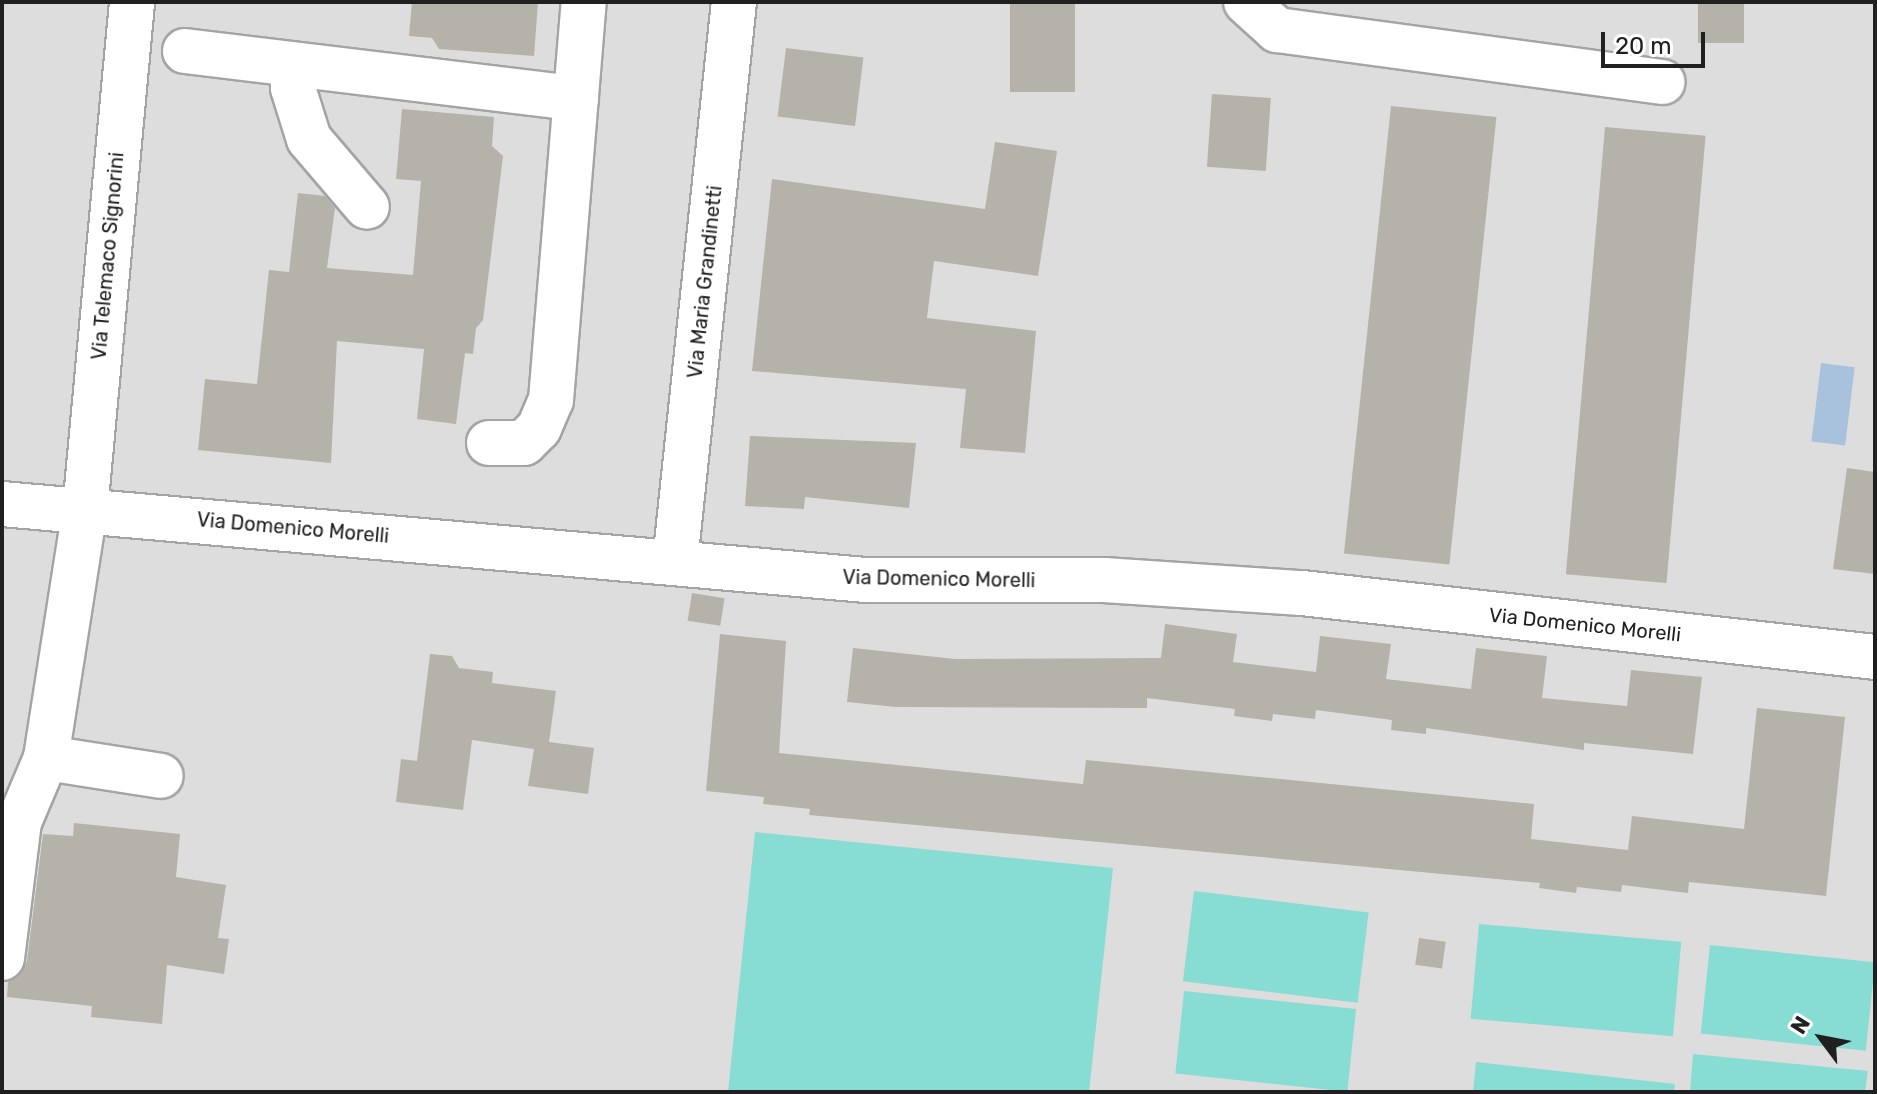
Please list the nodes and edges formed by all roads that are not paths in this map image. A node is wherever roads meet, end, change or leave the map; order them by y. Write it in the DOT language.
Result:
graph roads {
  1 [pos="132,2"];
  2 [pos="584,2"];
  3 [pos="734,2"];
  4 [pos="1246,2"];
  5 [pos="185,51"];
  6 [pos="293,65"];
  7 [pos="1663,82"];
  8 [pos="576,98"];
  9 [pos="367,207"];
  10 [pos="489,443"];
  11 [pos="2,504"];
  12 [pos="85,510"];
  13 [pos="675,562"];
  14 [pos="1875,657"];
  15 [pos="46,758"];
  16 [pos="161,776"];
  17 [pos="2,958"];
  1 -- 12 [label="street, Via Telemaco Signorini"];
  2 -- 8 [label="street"];
  3 -- 13 [label="street, Via Maria Grandinetti"];
  4 -- 7 [label="street"];
  5 -- 6 [label="street"];
  6 -- 8 [label="street"];
  6 -- 9 [label="street"];
  8 -- 10 [label="street"];
  11 -- 12 [label="street, Via Domenico Morelli"];
  12 -- 13 [label="street, Via Domenico Morelli"];
  12 -- 15 [label="street, Via Telemaco Signorini"];
  13 -- 14 [label="street, Via Domenico Morelli"];
  15 -- 16 [label="street"];
  15 -- 17 [label="street, Via Telemaco Signorini"];
}
